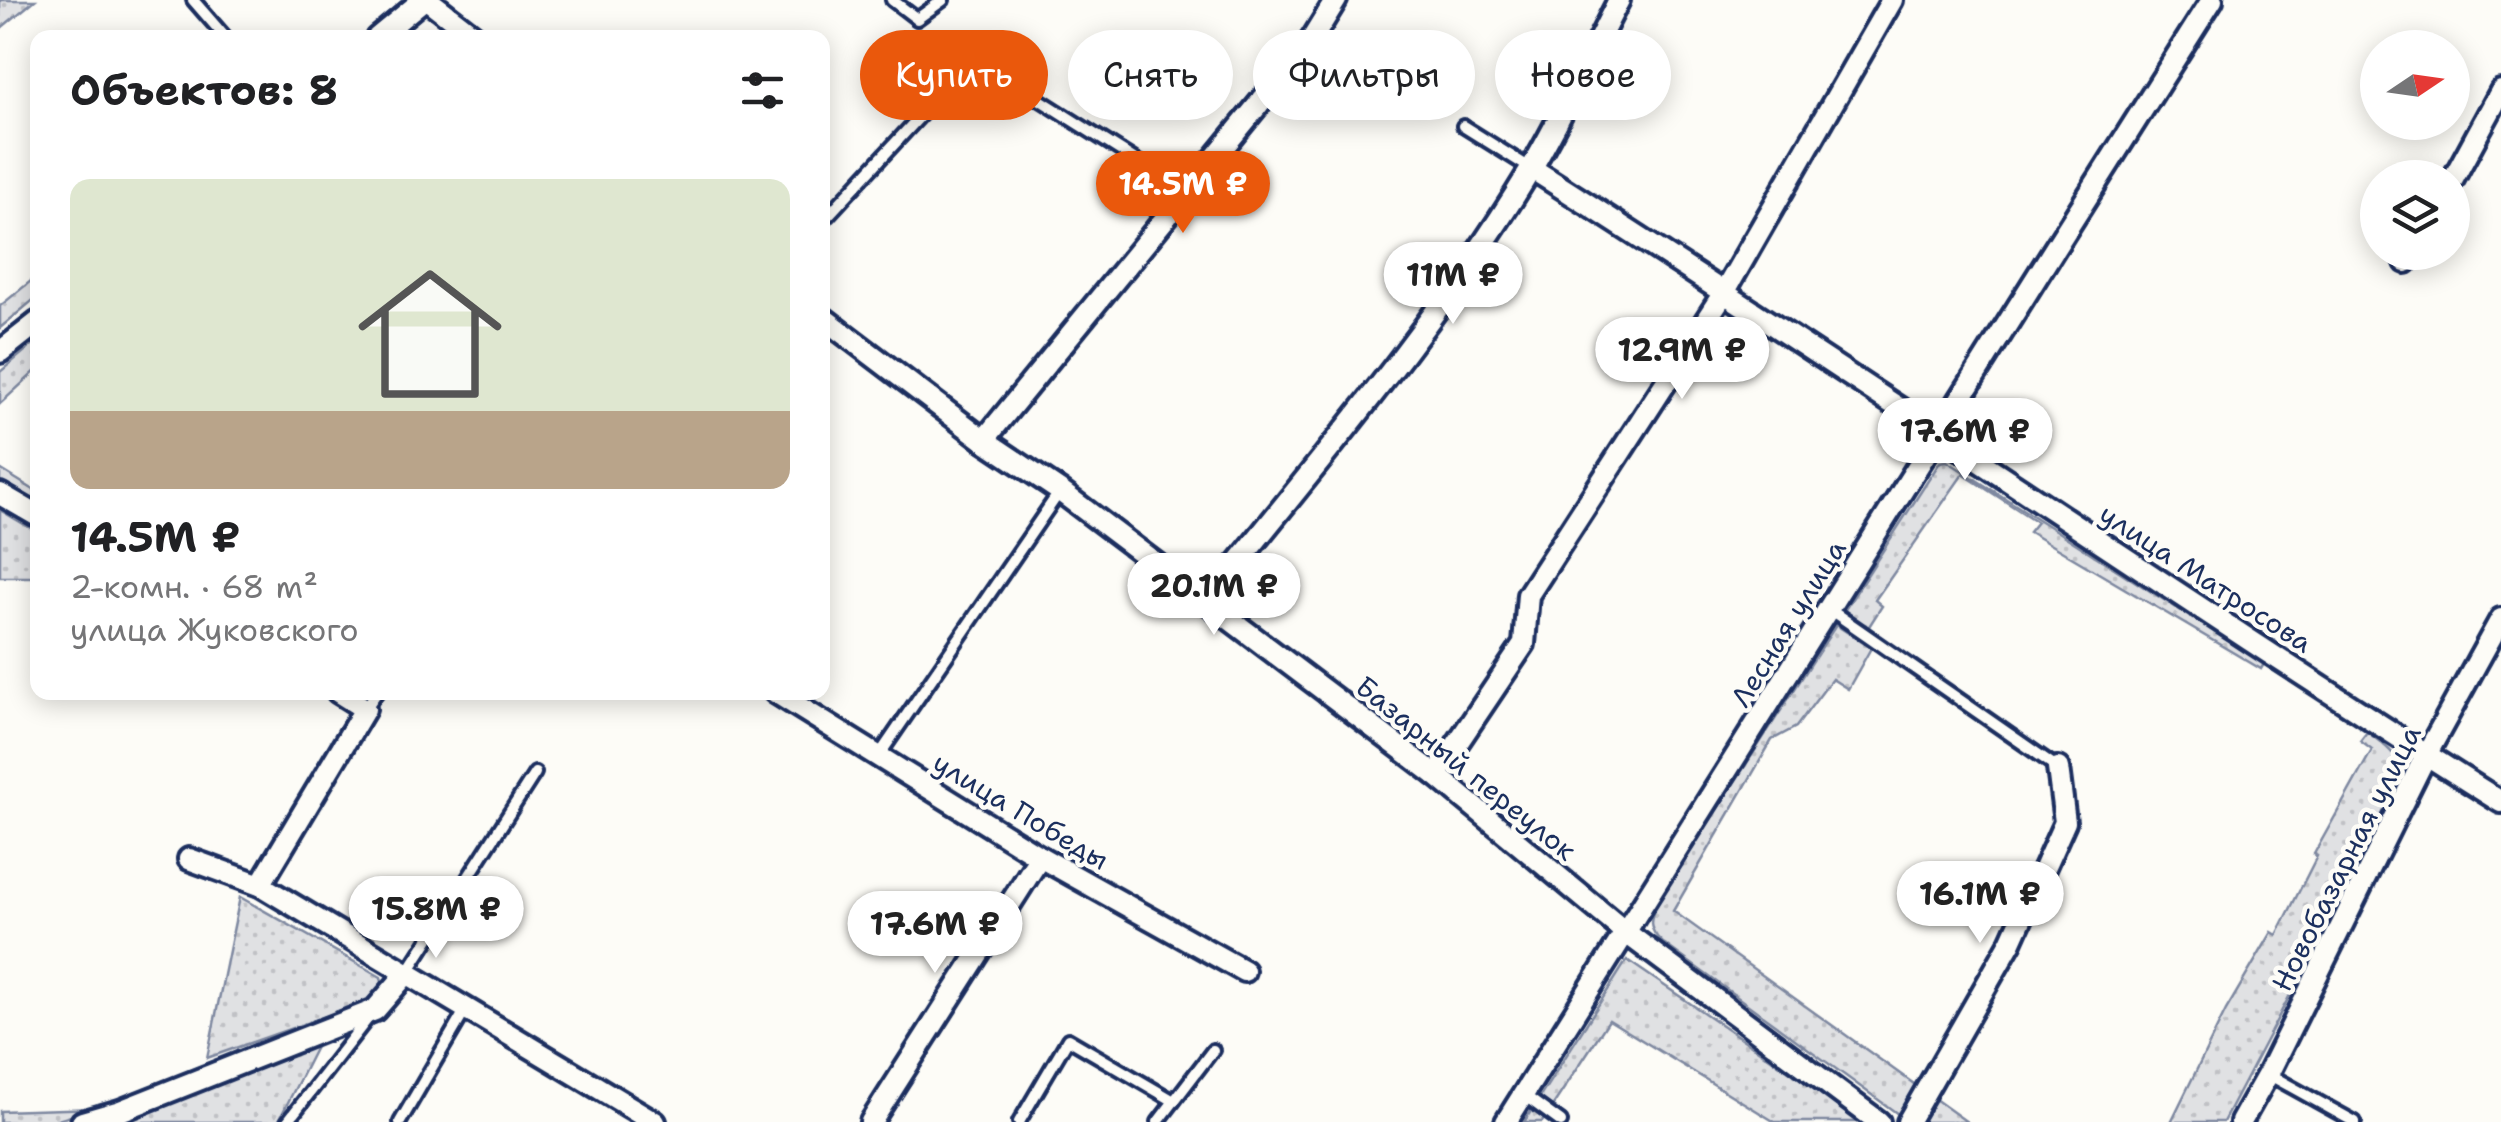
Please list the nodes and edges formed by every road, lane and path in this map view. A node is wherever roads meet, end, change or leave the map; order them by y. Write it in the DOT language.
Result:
graph roads {
  1 [pos="194,0"];
  2 [pos="426,0"];
  3 [pos="892,0"];
  4 [pos="943,0"];
  5 [pos="1336,0"];
  6 [pos="1619,0"];
  7 [pos="1892,0"];
  8 [pos="2212,0"];
  9 [pos="219,30"];
  10 [pos="387,30"];
  11 [pos="466,30"];
  12 [pos="2501,91"];
  13 [pos="1463,126"];
  14 [pos="2463,160"];
  15 [pos="1531,168"];
  16 [pos="1186,192"];
  17 [pos="830,213"];
  18 [pos="1725,291"];
  19 [pos="830,323"];
  20 [pos="30,328"];
  21 [pos="0,352"];
  22 [pos="1936,434"];
  23 [pos="984,440"];
  24 [pos="1060,491"];
  25 [pos="0,494"];
  26 [pos="30,511"];
  27 [pos="1207,601"];
  28 [pos="1830,609"];
  29 [pos="2501,619"];
  30 [pos="371,700"];
  31 [pos="787,700"];
  32 [pos="2426,755"];
  33 [pos="878,758"];
  34 [pos="2058,768"];
  35 [pos="535,772"];
  36 [pos="1436,775"];
  37 [pos="2501,802"];
  38 [pos="1040,856"];
  39 [pos="189,858"];
  40 [pos="260,885"];
  41 [pos="1625,932"];
  42 [pos="1244,971"];
  43 [pos="407,973"];
  44 [pos="466,1008"];
  45 [pos="375,1010"];
  46 [pos="1214,1050"];
  47 [pos="2268,1074"];
  48 [pos="1524,1094"];
  49 [pos="1174,1101"];
  50 [pos="82,1122"];
  51 [pos="287,1122"];
  52 [pos="400,1122"];
  53 [pos="655,1122"];
  54 [pos="872,1122"];
  55 [pos="1019,1122"];
  56 [pos="1158,1122"];
  57 [pos="1506,1122"];
  58 [pos="1561,1122"];
  59 [pos="1879,1122"];
  60 [pos="1908,1122"];
  61 [pos="2240,1122"];
  62 [pos="2355,1122"];
  1 -- 9 [label="lane"];
  2 -- 10 [label="street"];
  2 -- 11 [label="street"];
  3 -- 4 [label="lane"];
  5 -- 16 [label="street"];
  6 -- 15 [label="street"];
  7 -- 18 [label="street"];
  8 -- 22 [label="street, Лесная улица"];
  12 -- 14 [label="street"];
  13 -- 15 [label="lane"];
  15 -- 18 [label="street, улица Матросова"];
  15 -- 27 [label="street"];
  16 -- 17 [label="lane"];
  16 -- 23 [label="street"];
  18 -- 22 [label="street, улица Матросова"];
  18 -- 36 [label="street"];
  19 -- 23 [label="street, Базарный переулок"];
  20 -- 21 [label="street"];
  22 -- 28 [label="street, Лесная улица"];
  22 -- 32 [label="street, улица Матросова"];
  23 -- 24 [label="street, Базарный переулок"];
  24 -- 27 [label="street, Базарный переулок"];
  24 -- 33 [label="lane"];
  25 -- 26 [label="street"];
  27 -- 36 [label="street, Базарный переулок"];
  28 -- 34 [label="lane"];
  28 -- 41 [label="street, Лесная улица"];
  29 -- 32 [label="street, Новобазарная улица"];
  30 -- 40 [label="street"];
  31 -- 33 [label="street, улица Победы"];
  32 -- 37 [label="street, улица Матросова"];
  32 -- 47 [label="street, Новобазарная улица"];
  33 -- 38 [label="street, улица Победы"];
  34 -- 60 [label="street"];
  35 -- 43 [label="lane"];
  36 -- 41 [label="street, Базарный переулок"];
  38 -- 42 [label="street, улица Победы"];
  38 -- 54 [label="street"];
  39 -- 40 [label="street"];
  40 -- 43 [label="street"];
  41 -- 48 [label="street, Лесная улица"];
  41 -- 59 [label="street, Базарный переулок"];
  43 -- 44 [label="street"];
  43 -- 45 [label="street"];
  44 -- 52 [label="lane"];
  44 -- 53 [label="street"];
  45 -- 50 [label="street"];
  45 -- 51 [label="lane"];
  46 -- 49 [label="lane"];
  47 -- 61 [label="street, Новобазарная улица"];
  47 -- 62 [label="lane"];
  48 -- 57 [label="street, Лесная улица"];
  48 -- 58 [label="lane"];
  49 -- 55 [label="lane"];
  49 -- 56 [label="lane"];
}
